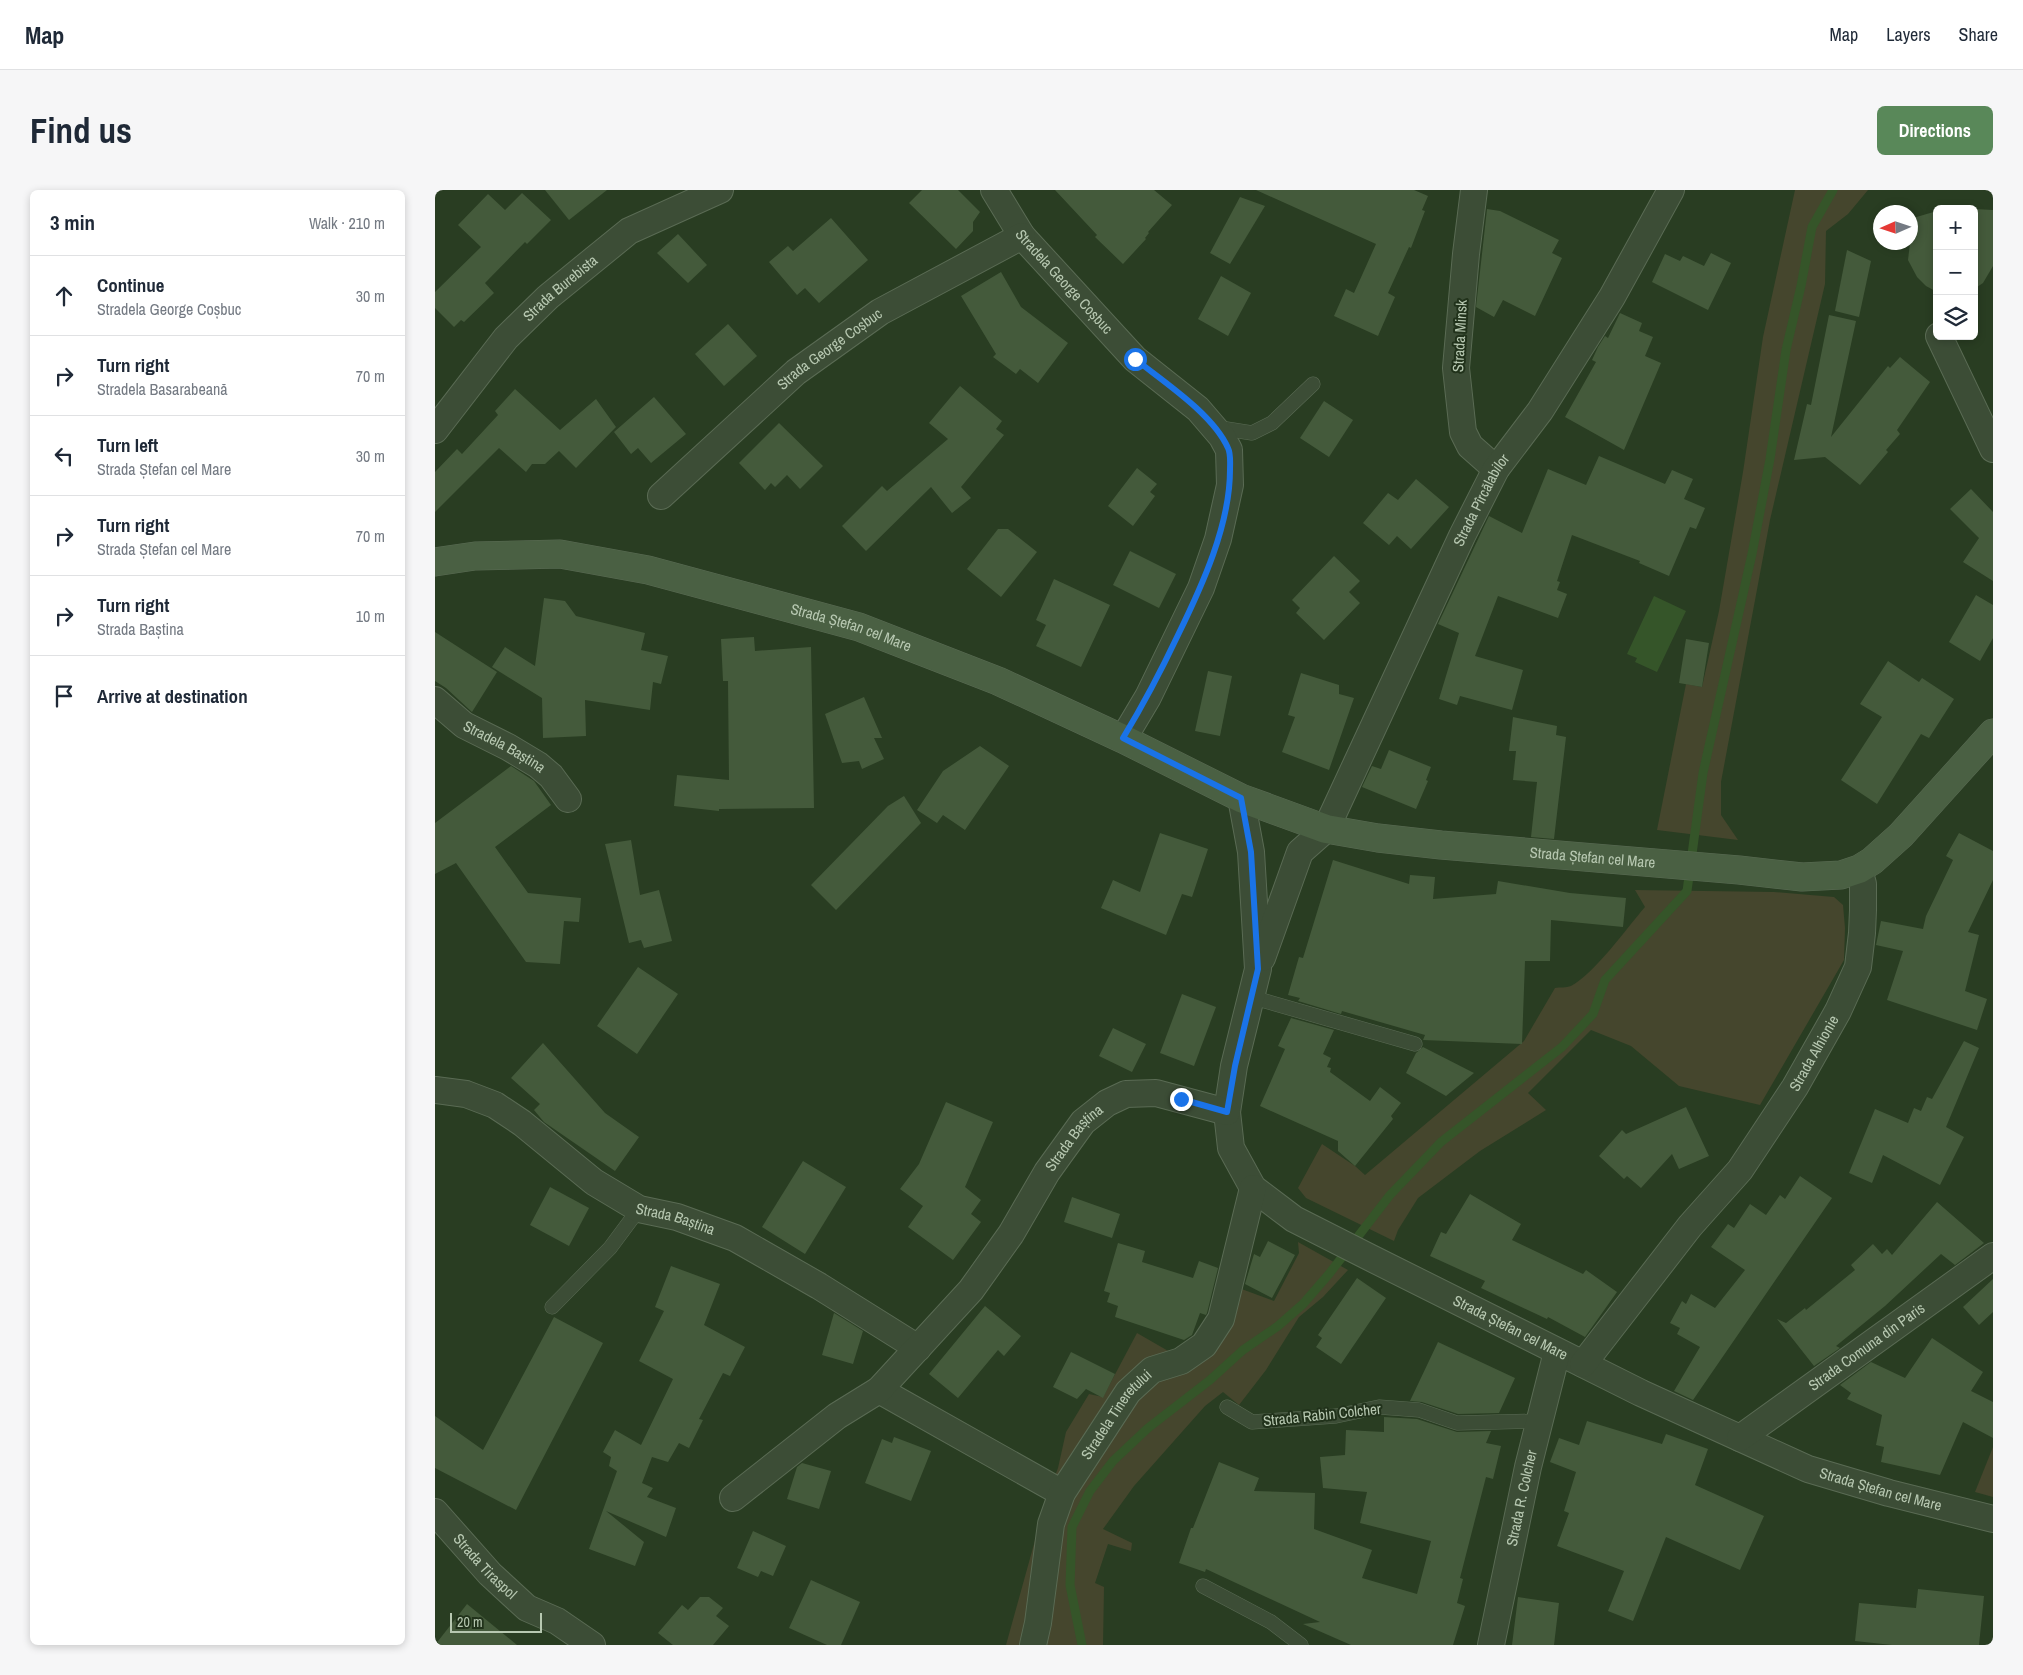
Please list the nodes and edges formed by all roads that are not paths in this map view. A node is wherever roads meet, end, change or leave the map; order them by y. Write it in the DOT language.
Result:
graph roads {
  1 [pos="721,190"];
  2 [pos="994,190"];
  3 [pos="1475,190"];
  4 [pos="1671,190"];
  5 [pos="1022,236"];
  6 [pos="1940,340"];
  7 [pos="1313,384"];
  8 [pos="1213,426"];
  9 [pos="435,430"];
  10 [pos="1993,449"];
  11 [pos="1496,469"];
  12 [pos="661,496"];
  13 [pos="435,562"];
  14 [pos="435,700"];
  15 [pos="1993,733"];
  16 [pos="1123,738"];
  17 [pos="1241,798"];
  18 [pos="567,799"];
  19 [pos="1326,829"];
  20 [pos="1859,869"];
  21 [pos="1258,969"];
  22 [pos="1251,997"];
  23 [pos="1415,1044"];
  24 [pos="435,1090"];
  25 [pos="1227,1112"];
  26 [pos="1253,1188"];
  27 [pos="639,1209"];
  28 [pos="1993,1256"];
  29 [pos="552,1307"];
  30 [pos="918,1348"];
  31 [pos="1557,1352"];
  32 [pos="1583,1364"];
  33 [pos="879,1390"];
  34 [pos="1227,1407"];
  35 [pos="1540,1420"];
  36 [pos="1740,1438"];
  37 [pos="1062,1493"];
  38 [pos="733,1498"];
  39 [pos="435,1512"];
  40 [pos="1993,1519"];
  41 [pos="1203,1586"];
  42 [pos="592,1645"];
  43 [pos="1033,1645"];
  44 [pos="1301,1645"];
  45 [pos="1491,1645"];
  1 -- 9 [label="street, Strada Burebista"];
  2 -- 5 [label="street, Stradela George Coșbuc"];
  3 -- 11 [label="street, Strada Minsk"];
  4 -- 11 [label="street, Strada Pîrcălabilor"];
  5 -- 8 [label="street, Stradela George Coșbuc"];
  5 -- 12 [label="street, Strada George Coșbuc"];
  6 -- 10 [label="street"];
  7 -- 8 [label="lane"];
  8 -- 16 [label="street, Stradela George Coșbuc"];
  11 -- 19 [label="street, Strada Pîrcălabilor"];
  13 -- 16 [label="main road, Strada Ștefan cel Mare"];
  14 -- 18 [label="street, Stradela Baștina"];
  15 -- 20 [label="main road"];
  16 -- 17 [label="main road, Strada Ștefan cel Mare"];
  17 -- 19 [label="main road, Strada Ștefan cel Mare"];
  17 -- 21 [label="street, Strada Ștefan cel Mare"];
  19 -- 20 [label="main road, Strada Ștefan cel Mare"];
  19 -- 21 [label="street, Strada Ștefan cel Mare"];
  20 -- 32 [label="street, Strada Alhionie"];
  21 -- 22 [label="street, Strada Ștefan cel Mare"];
  22 -- 23 [label="lane"];
  22 -- 25 [label="street, Strada Ștefan cel Mare"];
  24 -- 27 [label="street, Strada Baștina"];
  25 -- 26 [label="street, Strada Ștefan cel Mare"];
  25 -- 30 [label="street, Strada Baștina"];
  26 -- 31 [label="street, Strada Ștefan cel Mare"];
  26 -- 37 [label="street, Stradela Tineretului"];
  27 -- 29 [label="lane"];
  27 -- 30 [label="street, Strada Baștina"];
  28 -- 36 [label="street, Strada Comuna din Paris"];
  30 -- 33 [label="street, Strada Baștina"];
  31 -- 32 [label="street, Strada Ștefan cel Mare"];
  31 -- 35 [label="street, Strada R. Colcher"];
  32 -- 36 [label="street, Strada Ștefan cel Mare"];
  33 -- 37 [label="street"];
  33 -- 38 [label="street, Strada Baștina"];
  34 -- 35 [label="lane, Strada Rabin Colcher"];
  35 -- 45 [label="street, Strada R. Colcher"];
  36 -- 40 [label="street, Strada Ștefan cel Mare"];
  37 -- 43 [label="street, Stradela Tineretului"];
  39 -- 42 [label="street, Strada Tiraspol"];
  41 -- 44 [label="lane"];
}
